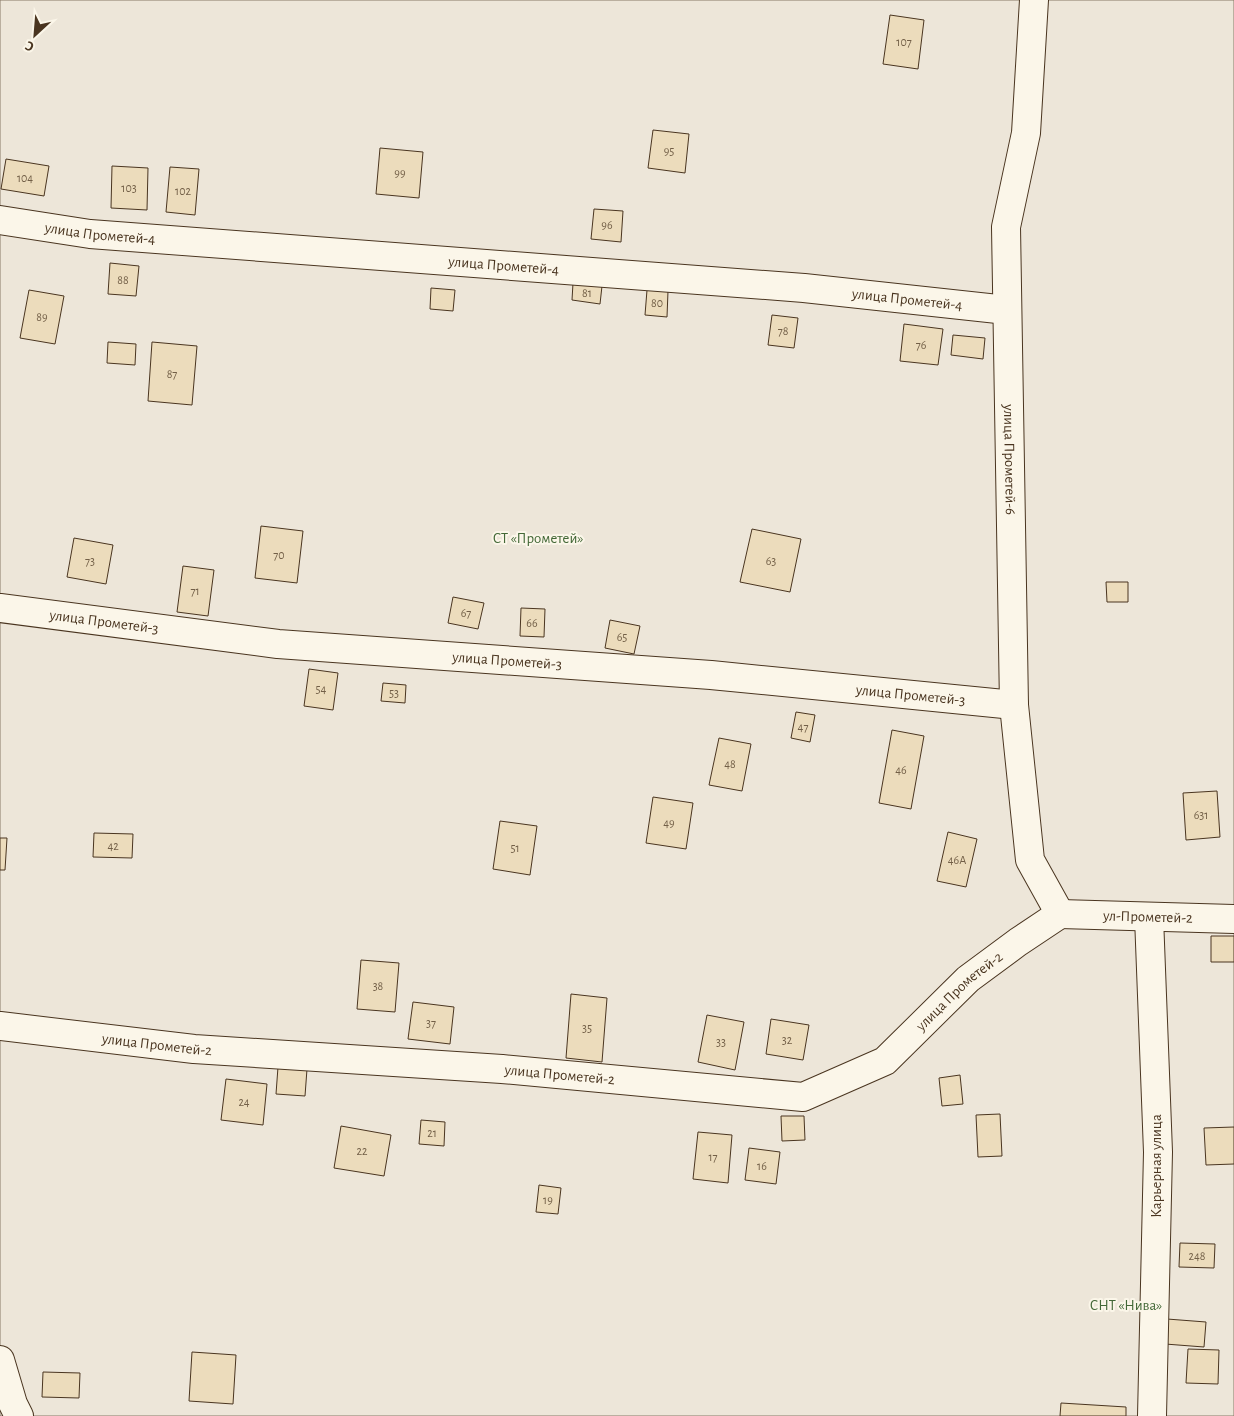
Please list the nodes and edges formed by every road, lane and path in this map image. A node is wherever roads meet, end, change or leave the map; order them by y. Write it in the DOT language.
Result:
graph roads {
  1 [pos="1034,0"];
  2 [pos="0,220"];
  3 [pos="1008,310"];
  4 [pos="0,608"];
  5 [pos="1014,705"];
  6 [pos="1060,914"];
  7 [pos="1150,917"];
  8 [pos="1234,919"];
  9 [pos="0,1026"];
  10 [pos="0,1360"];
  11 [pos="19,1416"];
  12 [pos="1152,1416"];
  1 -- 3 [label="street, улица Прометей-6"];
  2 -- 3 [label="street, улица Прометей-4"];
  3 -- 5 [label="street, улица Прометей-6"];
  4 -- 5 [label="street, улица Прометей-3"];
  5 -- 6 [label="street, улица Прометей-6"];
  6 -- 7 [label="street, ул-Прометей-2"];
  6 -- 9 [label="street, улица Прометей-2"];
  7 -- 8 [label="street, ул-Прометей-2"];
  7 -- 12 [label="street, Карьерная улица"];
  10 -- 11 [label="street"];
}
